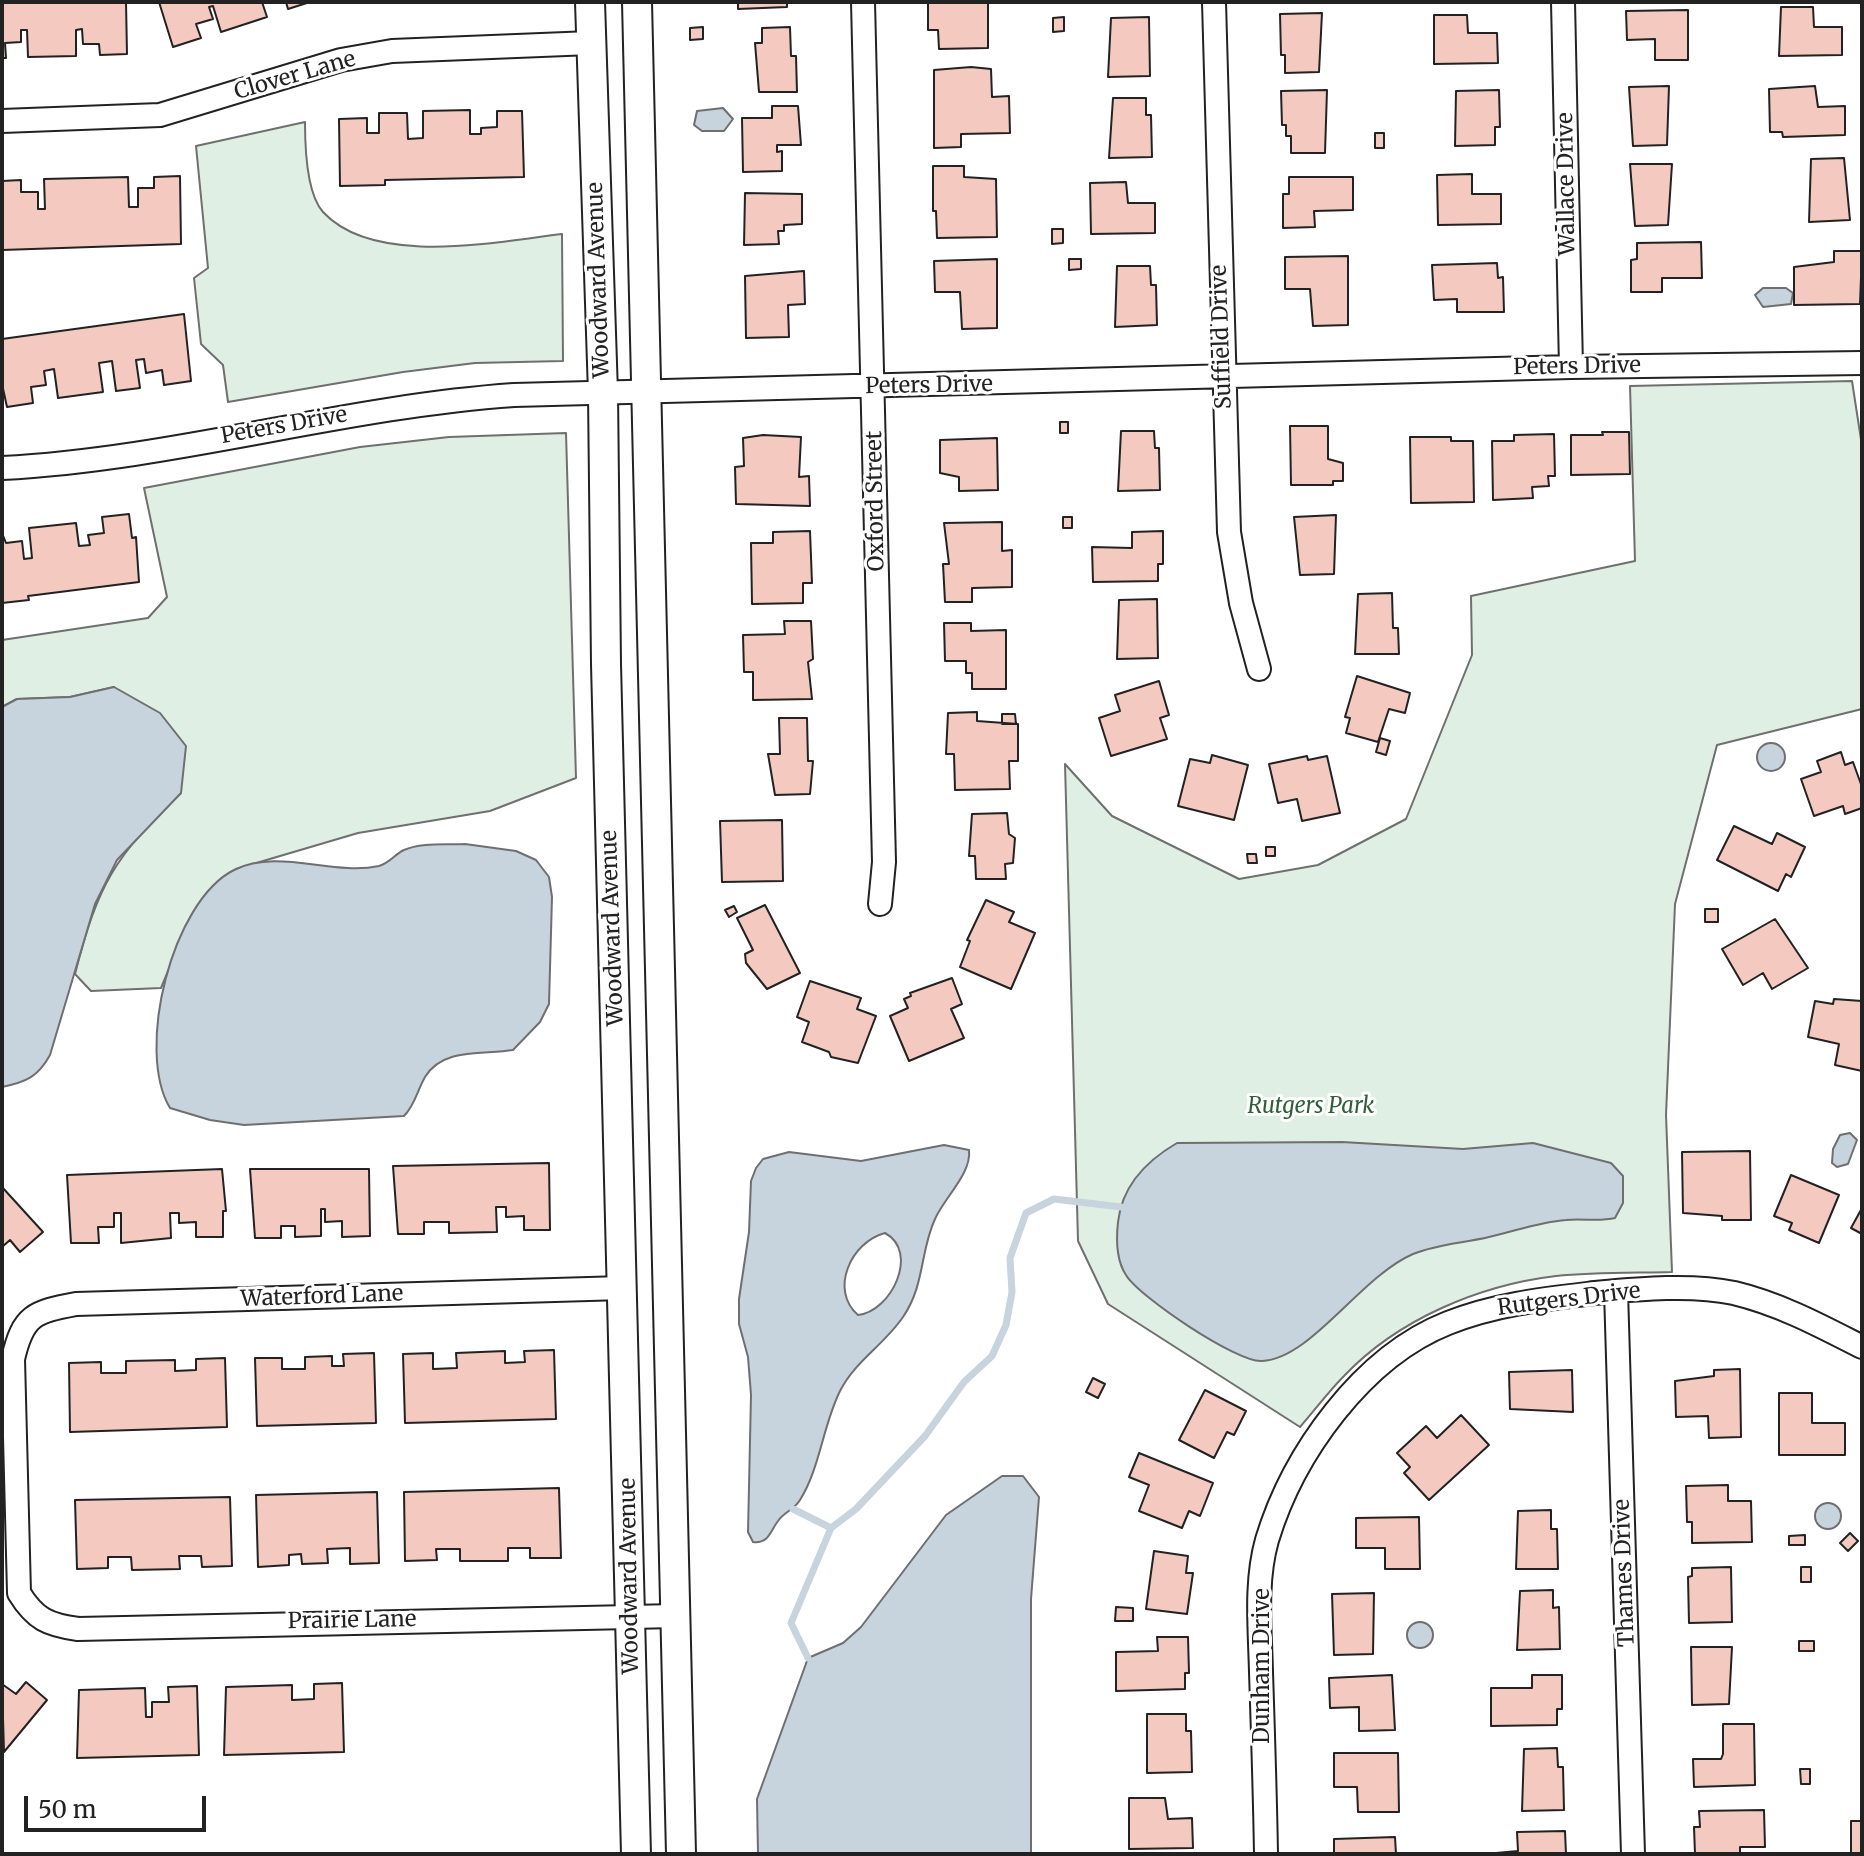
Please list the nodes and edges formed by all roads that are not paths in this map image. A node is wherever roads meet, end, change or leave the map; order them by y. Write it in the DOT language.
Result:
graph roads {
  1 [pos="590,2"];
  2 [pos="637,2"];
  3 [pos="863,2"];
  4 [pos="1214,2"];
  5 [pos="1563,2"];
  6 [pos="591,43"];
  7 [pos="2,121"];
  8 [pos="1862,363"];
  9 [pos="1571,367"];
  10 [pos="1223,376"];
  11 [pos="873,387"];
  12 [pos="603,393"];
  13 [pos="647,393"];
  14 [pos="2,468"];
  15 [pos="1259,669"];
  16 [pos="880,904"];
  17 [pos="623,1288"];
  18 [pos="1616,1291"];
  19 [pos="1862,1347"];
  20 [pos="1312,1441"];
  21 [pos="32,1613"];
  22 [pos="676,1616"];
  23 [pos="631,1617"];
  24 [pos="636,1854"];
  25 [pos="681,1854"];
  26 [pos="1266,1854"];
  27 [pos="1633,1854"];
  1 -- 6 [label="street, Woodward Avenue"];
  2 -- 13 [label="street, Woodward Avenue"];
  3 -- 11 [label="street, Oxford Street"];
  4 -- 10 [label="street, Suffield Drive"];
  5 -- 9 [label="street, Wallace Drive"];
  6 -- 7 [label="street, Clover Lane"];
  6 -- 12 [label="street, Woodward Avenue"];
  8 -- 9 [label="street, Peters Drive"];
  9 -- 10 [label="street, Peters Drive"];
  10 -- 11 [label="street, Peters Drive"];
  10 -- 15 [label="street, Suffield Drive"];
  11 -- 13 [label="street, Peters Drive"];
  11 -- 16 [label="street, Oxford Street"];
  12 -- 13 [label="street, Peters Drive"];
  12 -- 14 [label="street, Peters Drive"];
  12 -- 17 [label="street, Woodward Avenue"];
  13 -- 22 [label="street, Woodward Avenue"];
  17 -- 21 [label="street, Waterford Lane"];
  17 -- 23 [label="street, Woodward Avenue"];
  18 -- 19 [label="street, Rutgers Drive"];
  18 -- 20 [label="street, Rutgers Drive"];
  18 -- 27 [label="street, Thames Drive"];
  20 -- 26 [label="street, Dunham Drive"];
  21 -- 23 [label="street, Prairie Lane"];
  22 -- 23 [label="street, Prairie Lane"];
  22 -- 25 [label="street, Woodward Avenue"];
  23 -- 24 [label="street, Woodward Avenue"];
}
